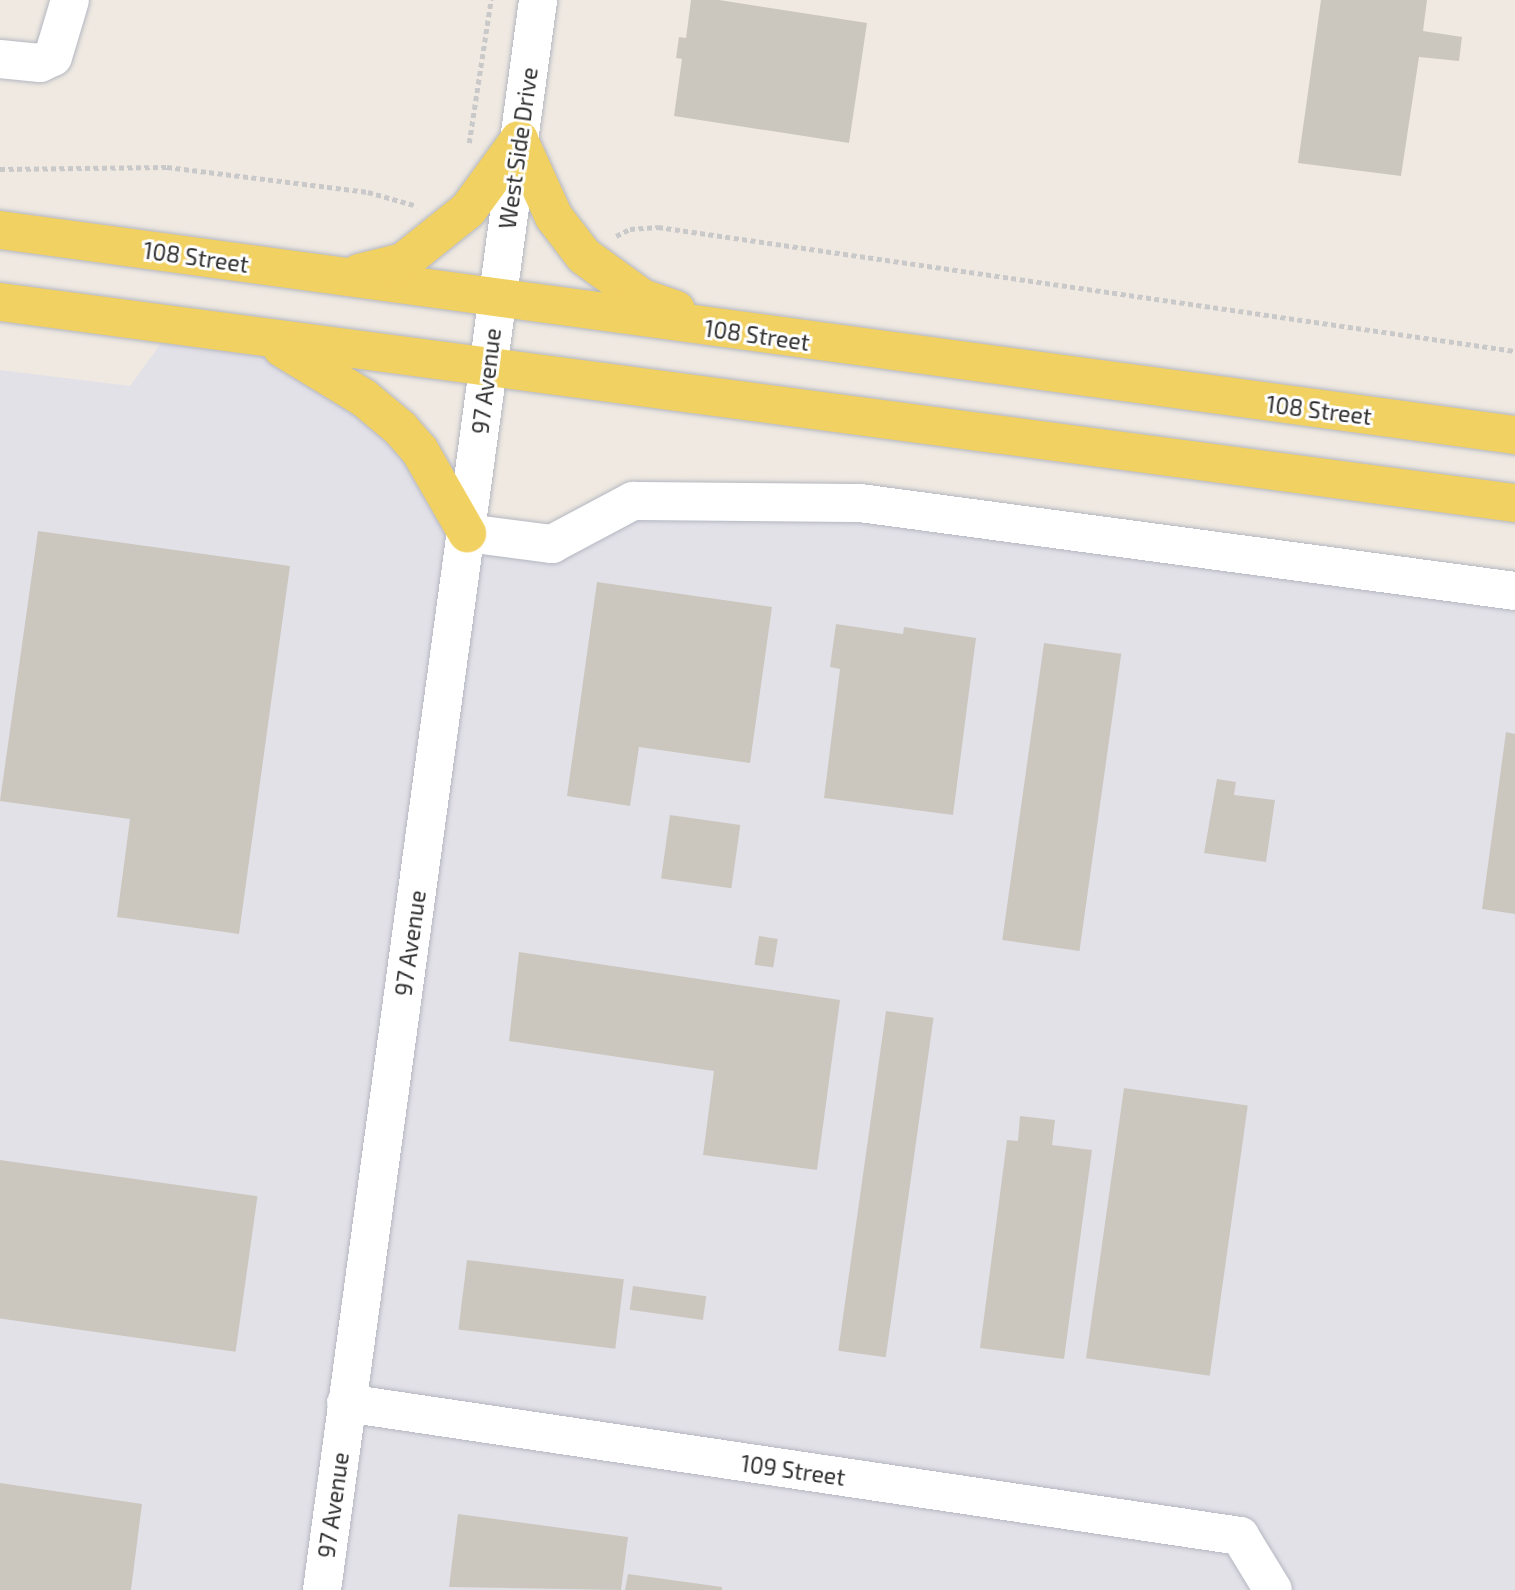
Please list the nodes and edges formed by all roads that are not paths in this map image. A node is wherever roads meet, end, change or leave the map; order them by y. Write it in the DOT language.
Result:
graph roads {
  1 [pos="70,0"];
  2 [pos="538,0"];
  3 [pos="0,59"];
  4 [pos="519,140"];
  5 [pos="0,230"];
  6 [pos="332,276"];
  7 [pos="497,297"];
  8 [pos="0,302"];
  9 [pos="740,333"];
  10 [pos="268,340"];
  11 [pos="487,368"];
  12 [pos="1515,435"];
  13 [pos="1515,503"];
  14 [pos="467,533"];
  15 [pos="1515,590"];
  16 [pos="346,1403"];
  17 [pos="322,1590"];
  18 [pos="1273,1590"];
  1 -- 3 [label="street"];
  2 -- 4 [label="street, West Side Drive"];
  4 -- 6 [label="main road"];
  4 -- 7 [label="street, West Side Drive"];
  4 -- 9 [label="main road"];
  5 -- 6 [label="main road, 108 Street"];
  6 -- 7 [label="main road, 108 Street"];
  7 -- 9 [label="main road, 108 Street"];
  7 -- 11 [label="street, 97 Avenue"];
  8 -- 10 [label="main road"];
  9 -- 12 [label="main road, 108 Street"];
  10 -- 11 [label="main road"];
  10 -- 14 [label="main road"];
  11 -- 13 [label="main road"];
  11 -- 14 [label="street, 97 Avenue"];
  14 -- 15 [label="street"];
  14 -- 16 [label="street, 97 Avenue"];
  16 -- 17 [label="street, 97 Avenue"];
  16 -- 18 [label="street, 109 Street"];
}
